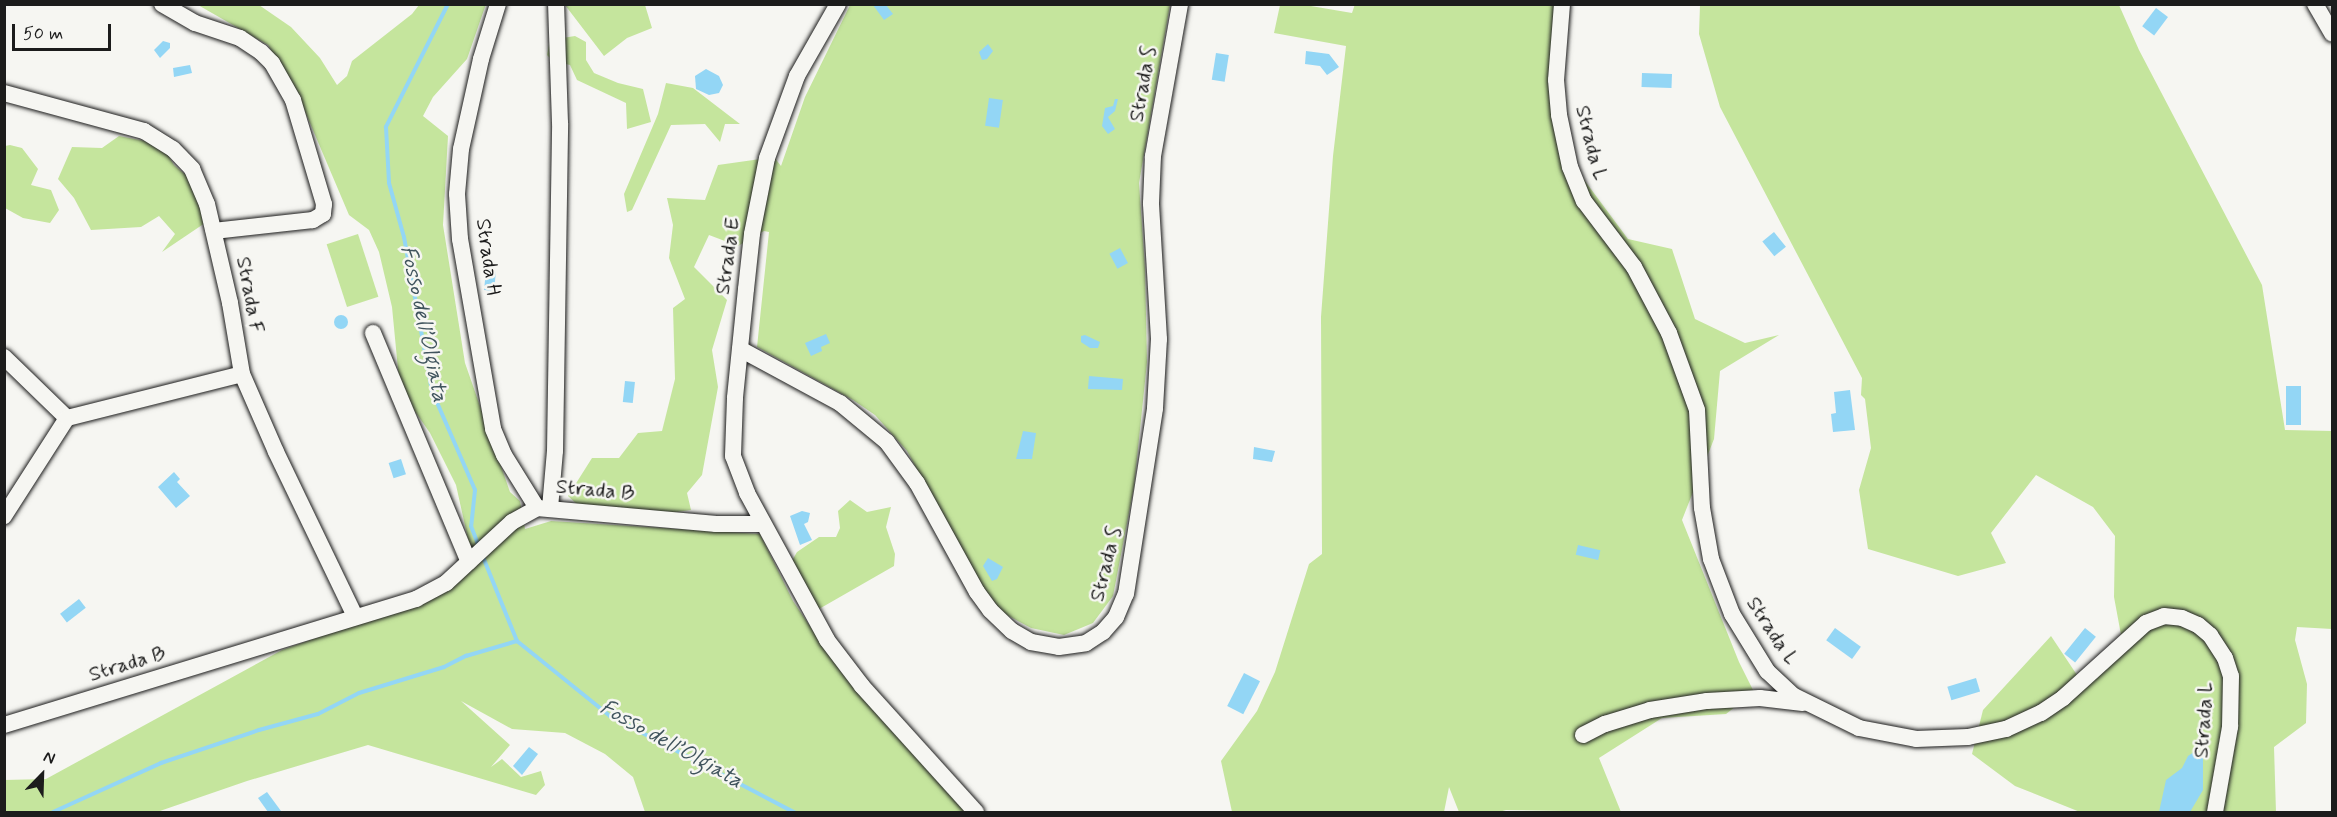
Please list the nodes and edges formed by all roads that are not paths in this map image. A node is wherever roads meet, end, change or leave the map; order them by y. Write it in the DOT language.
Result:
graph roads {
  1 [pos="162,4"];
  2 [pos="498,4"];
  3 [pos="556,4"];
  4 [pos="1180,4"];
  5 [pos="1562,4"];
  6 [pos="2316,4"];
  7 [pos="836,5"];
  8 [pos="2332,34"];
  9 [pos="4,93"];
  10 [pos="214,231"];
  11 [pos="373,333"];
  12 [pos="740,349"];
  13 [pos="4,357"];
  14 [pos="242,374"];
  15 [pos="67,418"];
  16 [pos="9,502"];
  17 [pos="544,508"];
  18 [pos="4,516"];
  19 [pos="763,524"];
  20 [pos="477,554"];
  21 [pos="355,616"];
  22 [pos="1807,704"];
  23 [pos="4,725"];
  24 [pos="1582,735"];
  25 [pos="976,813"];
  26 [pos="2215,813"];
  1 -- 10 [label="street"];
  2 -- 17 [label="street, Strada H"];
  3 -- 17 [label="street"];
  4 -- 12 [label="street, Strada S"];
  5 -- 22 [label="street, Strada L"];
  6 -- 8 [label="street"];
  7 -- 12 [label="street, Strada E"];
  9 -- 10 [label="street, Strada F"];
  10 -- 14 [label="street, Strada F"];
  11 -- 20 [label="street"];
  12 -- 19 [label="street, Strada E"];
  13 -- 15 [label="street"];
  14 -- 15 [label="street"];
  14 -- 21 [label="street, Strada F"];
  15 -- 16 [label="street"];
  16 -- 18 [label="street"];
  17 -- 19 [label="street, Strada B"];
  17 -- 20 [label="street, Strada B"];
  19 -- 25 [label="street"];
  20 -- 21 [label="street, Strada B"];
  21 -- 23 [label="street, Strada B"];
  22 -- 24 [label="street"];
  22 -- 26 [label="street, Strada L"];
}
